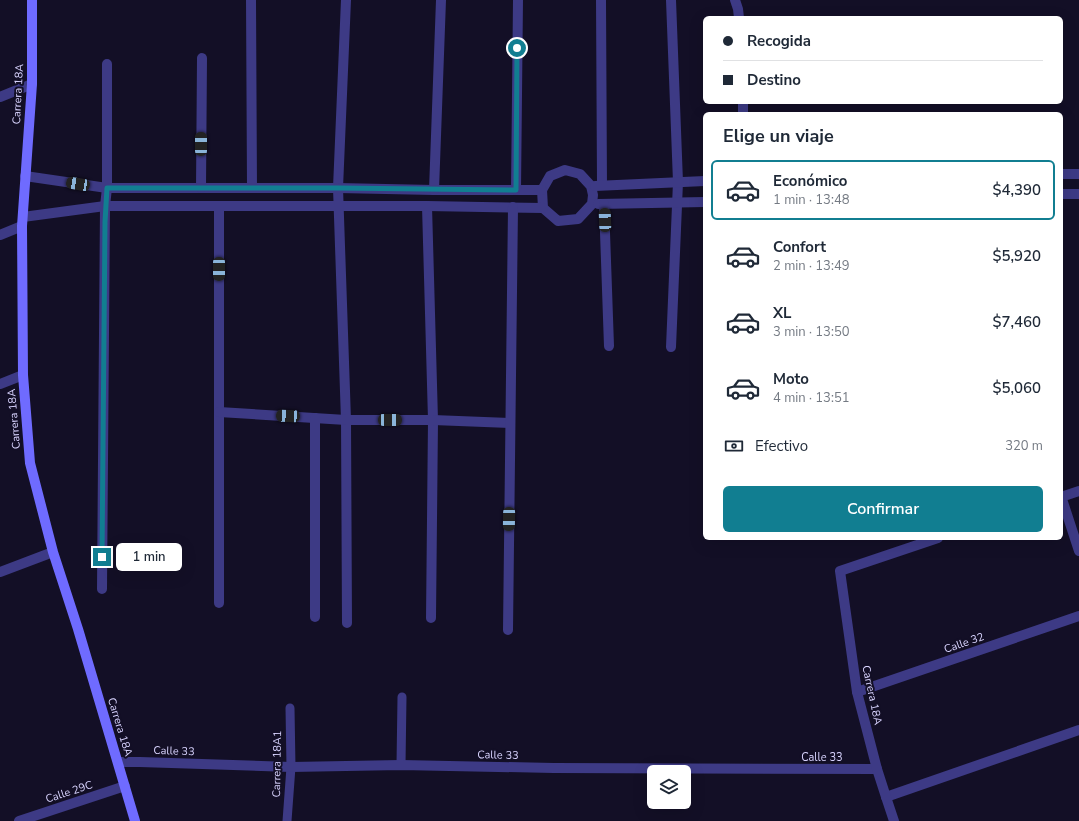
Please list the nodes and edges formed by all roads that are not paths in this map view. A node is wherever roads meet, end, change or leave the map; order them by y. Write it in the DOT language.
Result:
graph roads {
  1 [pos="32,0"];
  2 [pos="251,0"];
  3 [pos="346,0"];
  4 [pos="441,0"];
  5 [pos="518,0"];
  6 [pos="601,0"];
  7 [pos="671,0"];
  8 [pos="735,0"];
  9 [pos="739,16"];
  10 [pos="202,58"];
  11 [pos="107,64"];
  12 [pos="32,84"];
  13 [pos="0,97"];
  14 [pos="1063,174"];
  15 [pos="1079,174"];
  16 [pos="25,176"];
  17 [pos="703,181"];
  18 [pos="678,182"];
  19 [pos="602,185"];
  20 [pos="591,186"];
  21 [pos="107,188"];
  22 [pos="201,188"];
  23 [pos="252,188"];
  24 [pos="338,188"];
  25 [pos="434,190"];
  26 [pos="516,190"];
  27 [pos="542,190"];
  28 [pos="1063,194"];
  29 [pos="1079,194"];
  30 [pos="703,202"];
  31 [pos="678,203"];
  32 [pos="592,204"];
  33 [pos="604,204"];
  34 [pos="105,206"];
  35 [pos="219,206"];
  36 [pos="340,206"];
  37 [pos="427,206"];
  38 [pos="513,207"];
  39 [pos="543,208"];
  40 [pos="22,222"];
  41 [pos="0,235"];
  42 [pos="609,346"];
  43 [pos="672,346"];
  44 [pos="22,375"];
  45 [pos="0,384"];
  46 [pos="219,412"];
  47 [pos="316,418"];
  48 [pos="346,420"];
  49 [pos="433,420"];
  50 [pos="510,423"];
  51 [pos="1079,491"];
  52 [pos="1063,495"];
  53 [pos="1063,502"];
  54 [pos="932,540"];
  55 [pos="1079,551"];
  56 [pos="53,552"];
  57 [pos="0,572"];
  58 [pos="102,589"];
  59 [pos="219,603"];
  60 [pos="1079,616"];
  61 [pos="315,617"];
  62 [pos="431,618"];
  63 [pos="347,624"];
  64 [pos="508,630"];
  65 [pos="856,692"];
  66 [pos="402,697"];
  67 [pos="290,708"];
  68 [pos="1079,730"];
  69 [pos="118,762"];
  70 [pos="401,765"];
  71 [pos="291,767"];
  72 [pos="877,769"];
  73 [pos="126,786"];
  74 [pos="886,797"];
  75 [pos="19,821"];
  76 [pos="135,821"];
  77 [pos="287,821"];
  78 [pos="894,821"];
  1 -- 12 [label="main road, Carrera 18A"];
  2 -- 23 [label="street"];
  3 -- 24 [label="street"];
  4 -- 25 [label="street"];
  5 -- 26 [label="street"];
  6 -- 19 [label="street"];
  7 -- 18 [label="street"];
  8 -- 9 [label="street"];
  10 -- 22 [label="street"];
  11 -- 21 [label="street"];
  12 -- 13 [label="street"];
  12 -- 16 [label="main road, Carrera 18A"];
  14 -- 15 [label="street"];
  16 -- 21 [label="street"];
  16 -- 40 [label="main road, Carrera 18A"];
  17 -- 18 [label="street"];
  18 -- 19 [label="street"];
  18 -- 31 [label="street"];
  19 -- 20 [label="street"];
  20 -- 27 [label="street"];
  20 -- 32 [label="street"];
  21 -- 22 [label="street"];
  21 -- 34 [label="street"];
  22 -- 23 [label="street"];
  23 -- 24 [label="street"];
  24 -- 25 [label="street"];
  24 -- 36 [label="street"];
  25 -- 26 [label="street"];
  26 -- 27 [label="street"];
  27 -- 39 [label="street"];
  28 -- 29 [label="street"];
  30 -- 31 [label="street"];
  31 -- 33 [label="street"];
  31 -- 43 [label="street"];
  32 -- 33 [label="street"];
  32 -- 39 [label="street"];
  33 -- 42 [label="street"];
  34 -- 35 [label="street"];
  34 -- 40 [label="street"];
  34 -- 58 [label="street"];
  35 -- 36 [label="street"];
  35 -- 46 [label="street"];
  36 -- 37 [label="street"];
  36 -- 48 [label="street"];
  37 -- 38 [label="street"];
  37 -- 49 [label="street"];
  38 -- 39 [label="street"];
  38 -- 50 [label="street"];
  40 -- 41 [label="street"];
  40 -- 44 [label="main road, Carrera 18A"];
  44 -- 45 [label="street"];
  44 -- 56 [label="main road, Carrera 18A"];
  46 -- 47 [label="street"];
  46 -- 59 [label="street"];
  47 -- 48 [label="street"];
  47 -- 61 [label="street"];
  48 -- 49 [label="street"];
  48 -- 63 [label="street"];
  49 -- 50 [label="street"];
  49 -- 62 [label="street"];
  50 -- 64 [label="street"];
  51 -- 52 [label="street"];
  53 -- 55 [label="street"];
  54 -- 65 [label="street, Carrera 18A"];
  56 -- 57 [label="street"];
  56 -- 69 [label="main road, Carrera 18A"];
  60 -- 65 [label="street, Calle 32"];
  65 -- 72 [label="street, Carrera 18A"];
  66 -- 70 [label="lane"];
  67 -- 71 [label="lane, Carrera 18A1"];
  68 -- 74 [label="street"];
  69 -- 71 [label="street, Calle 33"];
  69 -- 73 [label="main road, Carrera 18A"];
  70 -- 71 [label="street, Calle 33"];
  70 -- 72 [label="street, Calle 33"];
  71 -- 77 [label="lane, Carrera 18A1"];
  72 -- 74 [label="street, Carrera 18A"];
  73 -- 75 [label="street, Calle 29C"];
  73 -- 76 [label="main road, Carrera 18A"];
  74 -- 78 [label="street, Carrera 18A"];
}
